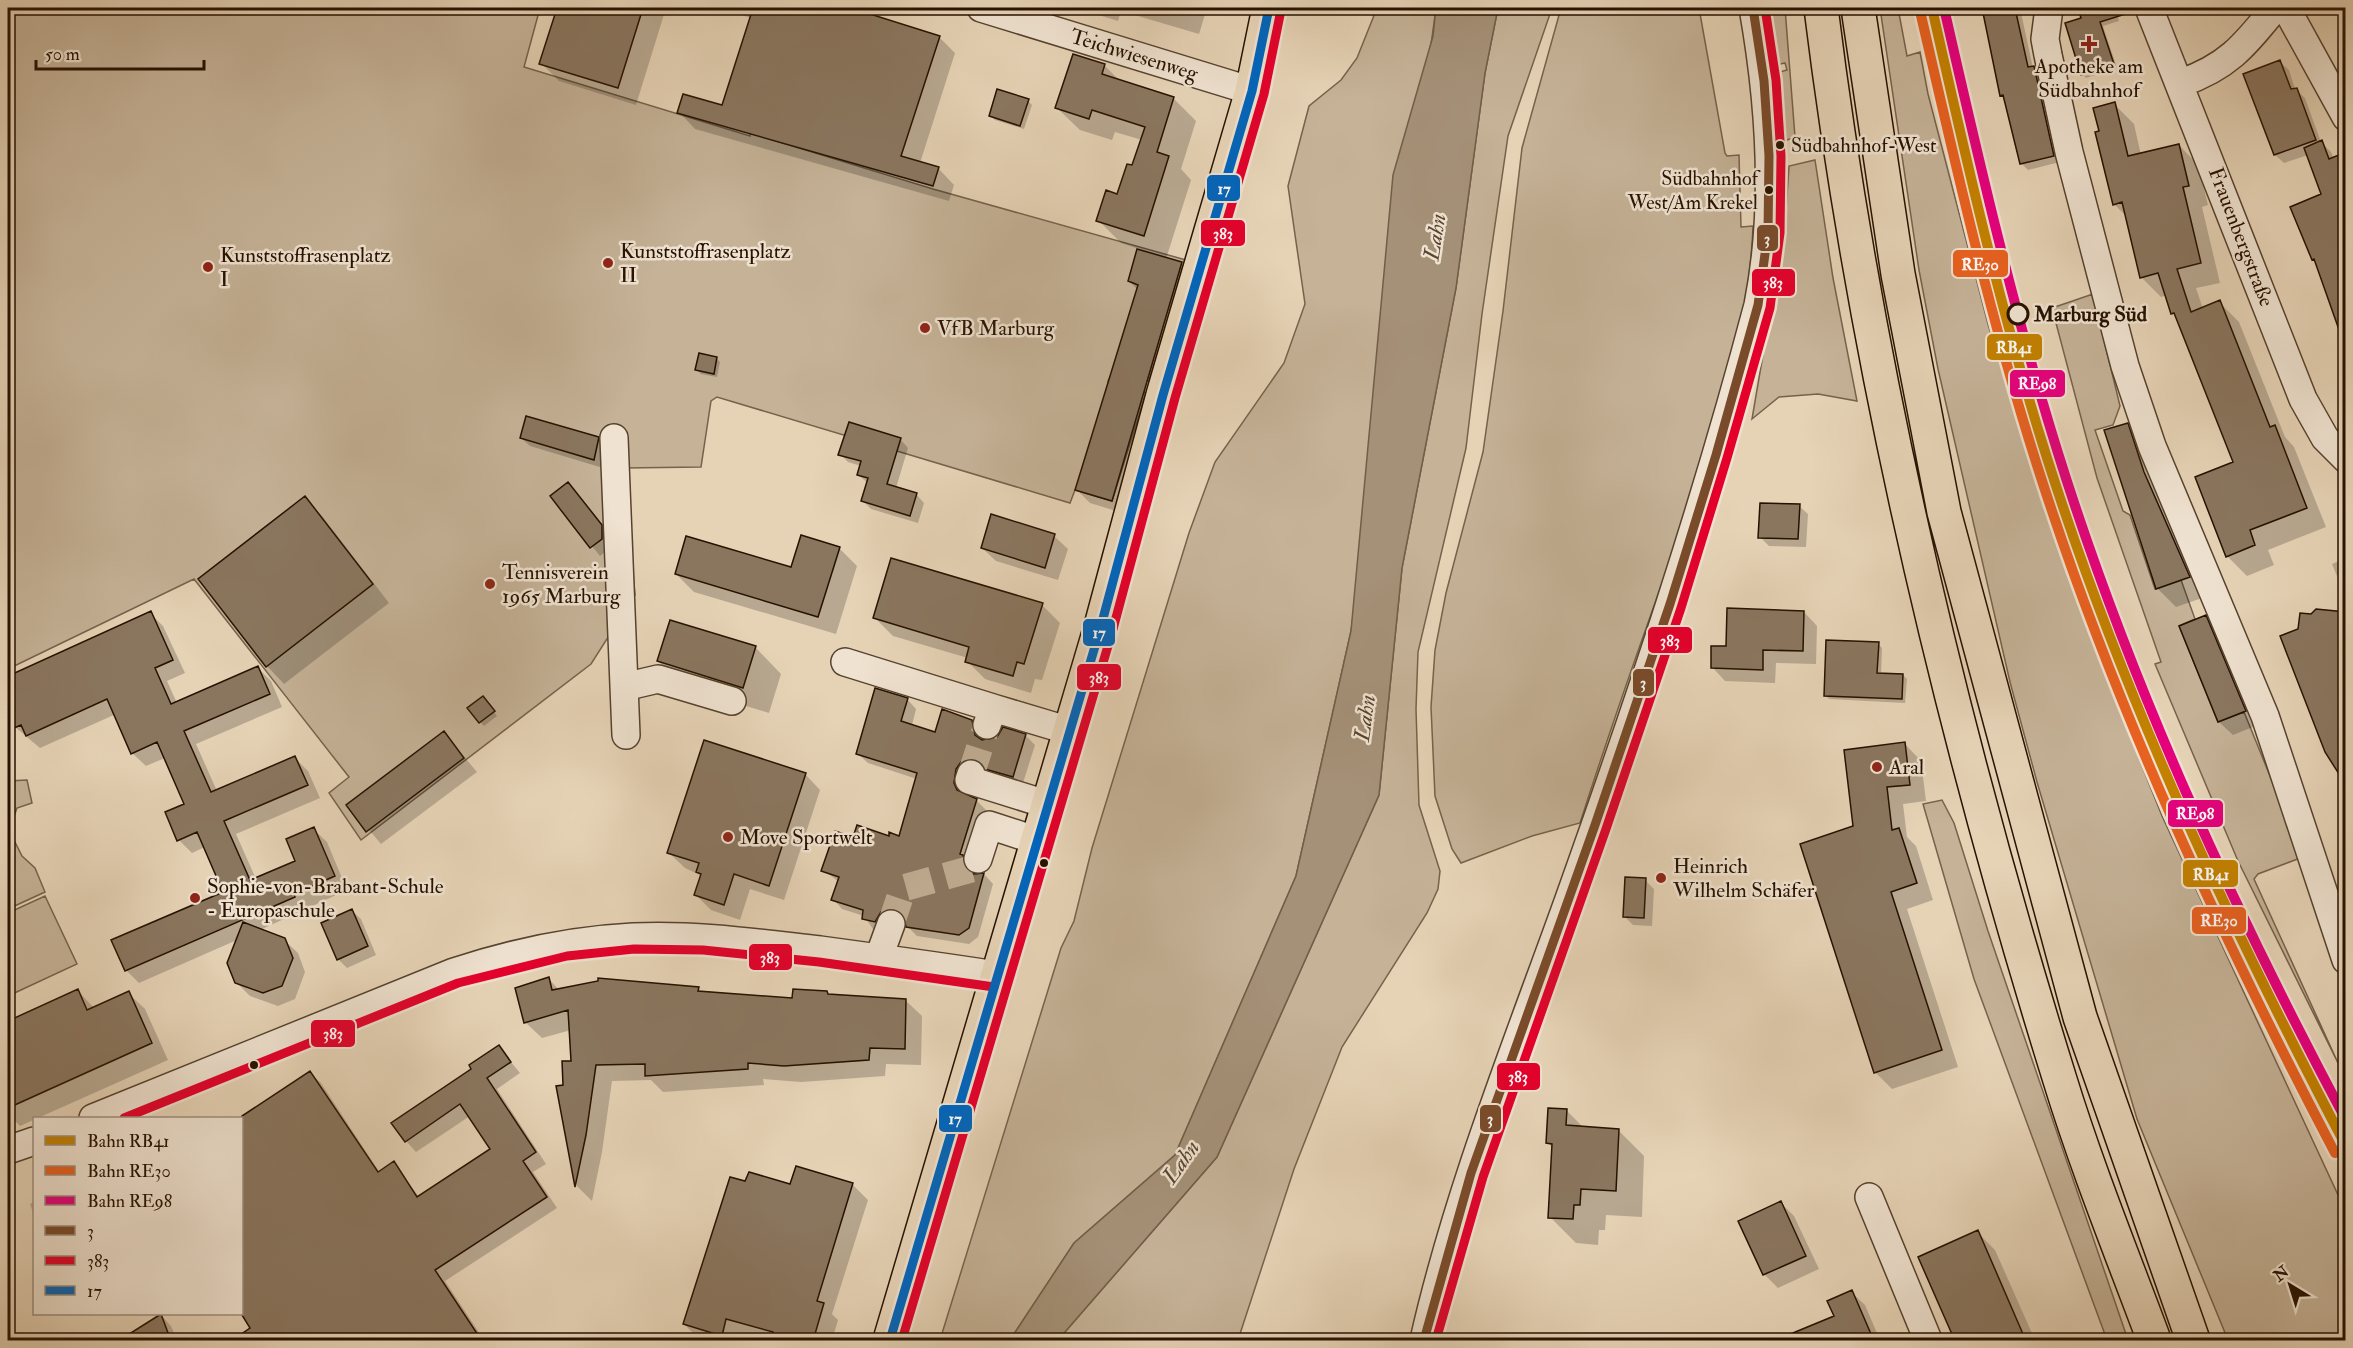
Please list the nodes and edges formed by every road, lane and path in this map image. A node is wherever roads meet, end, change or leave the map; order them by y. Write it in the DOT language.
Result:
graph roads {
  1 [pos="981,8"];
  2 [pos="1269,8"];
  3 [pos="1753,8"];
  4 [pos="1821,8"];
  5 [pos="1858,8"];
  6 [pos="2049,8"];
  7 [pos="2149,8"];
  8 [pos="2275,8"];
  9 [pos="2286,8"];
  10 [pos="2181,83"];
  11 [pos="1252,91"];
  12 [pos="2346,117"];
  13 [pos="614,438"];
  14 [pos="2346,459"];
  15 [pos="845,662"];
  16 [pos="624,687"];
  17 [pos="732,701"];
  18 [pos="1070,731"];
  19 [pos="626,735"];
  20 [pos="971,774"];
  21 [pos="1049,804"];
  22 [pos="1038,841"];
  23 [pos="978,859"];
  24 [pos="891,924"];
  25 [pos="879,957"];
  26 [pos="2346,960"];
  27 [pos="996,975"];
  28 [pos="98,1117"];
  29 [pos="33,1141"];
  30 [pos="8,1150"];
  31 [pos="1869,1197"];
  32 [pos="890,1341"];
  33 [pos="1424,1341"];
  34 [pos="1928,1341"];
  35 [pos="2154,1341"];
  36 [pos="2193,1341"];
  1 -- 11 [label="street, Teichwiesenweg"];
  2 -- 11 [label="main road"];
  3 -- 33 [label="street"];
  4 -- 35 [label="main road"];
  5 -- 36 [label="main road"];
  6 -- 26 [label="street"];
  7 -- 10 [label="street, Frauenbergstraße"];
  8 -- 10 [label="street"];
  9 -- 12 [label="street"];
  10 -- 14 [label="street, Frauenbergstraße"];
  11 -- 18 [label="main road"];
  13 -- 16 [label="street"];
  15 -- 18 [label="street"];
  16 -- 17 [label="street"];
  16 -- 19 [label="street"];
  18 -- 21 [label="main road"];
  20 -- 21 [label="street"];
  21 -- 22 [label="main road"];
  22 -- 23 [label="street"];
  22 -- 27 [label="main road"];
  24 -- 25 [label="street"];
  25 -- 27 [label="street"];
  25 -- 28 [label="street"];
  27 -- 32 [label="main road"];
  29 -- 30 [label="street"];
  31 -- 34 [label="street"];
}
